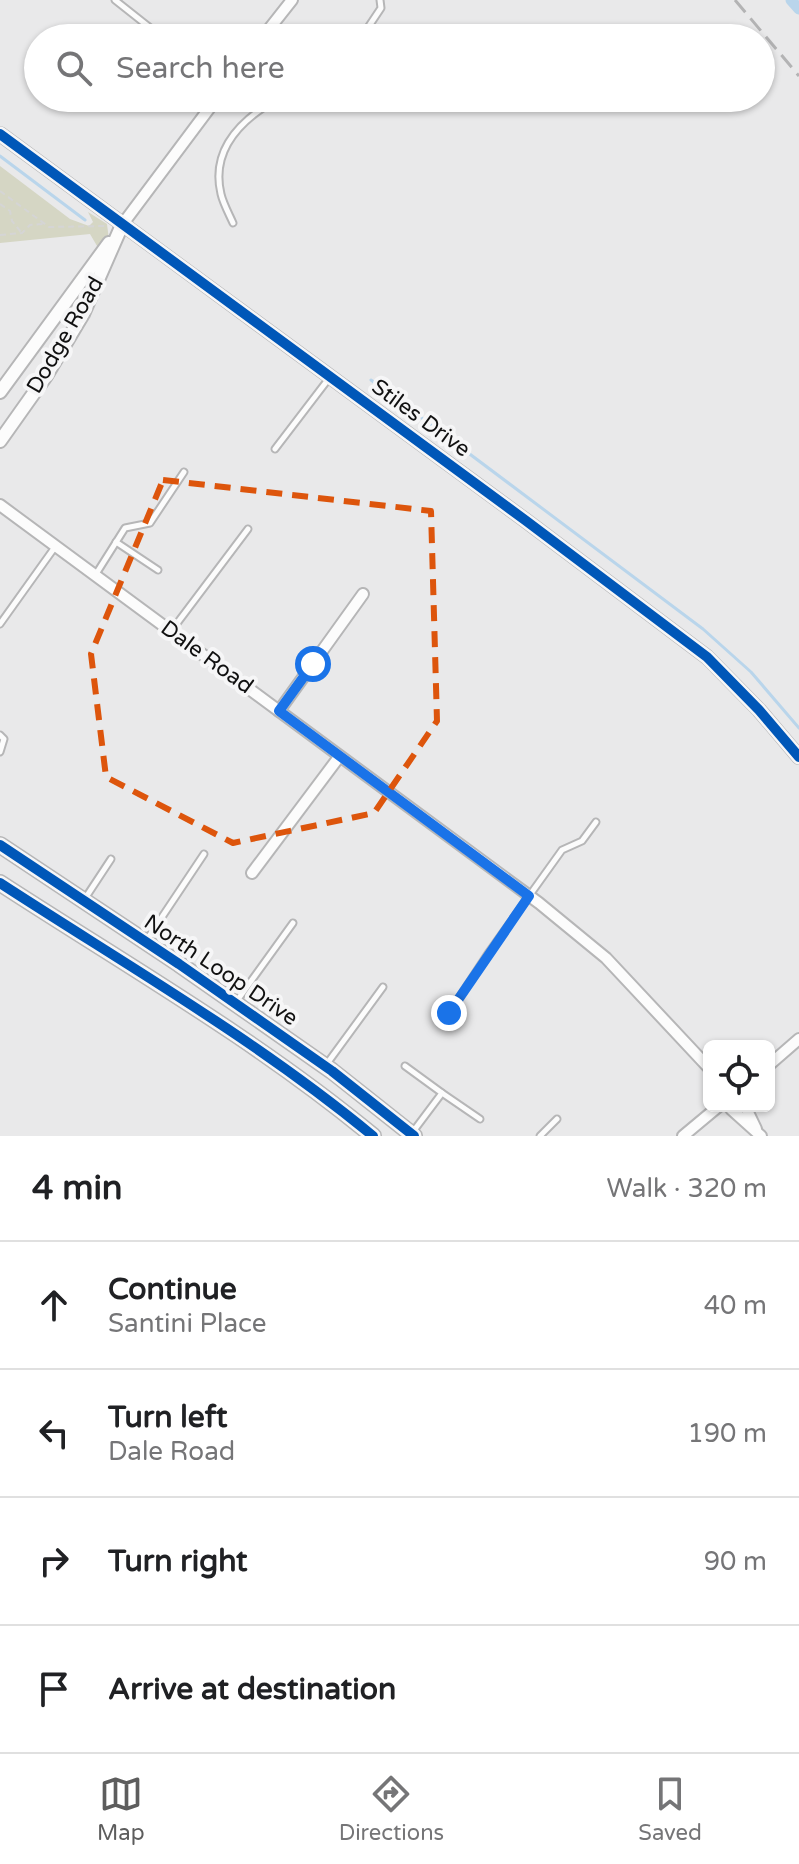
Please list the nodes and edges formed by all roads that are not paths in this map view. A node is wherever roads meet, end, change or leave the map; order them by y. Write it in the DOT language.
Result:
graph roads {
  1 [pos="115,0"];
  2 [pos="292,0"];
  3 [pos="380,0"];
  4 [pos="145,24"];
  5 [pos="273,24"];
  6 [pos="370,24"];
  7 [pos="207,112"];
  8 [pos="257,112"];
  9 [pos="0,134"];
  10 [pos="233,223"];
  11 [pos="122,225"];
  12 [pos="331,376"];
  13 [pos="0,392"];
  14 [pos="0,441"];
  15 [pos="275,449"];
  16 [pos="184,472"];
  17 [pos="0,505"];
  18 [pos="248,529"];
  19 [pos="116,542"];
  20 [pos="55,546"];
  21 [pos="158,570"];
  22 [pos="95,575"];
  23 [pos="363,594"];
  24 [pos="0,624"];
  25 [pos="171,631"];
  26 [pos="279,711"];
  27 [pos="0,735"];
  28 [pos="0,752"];
  29 [pos="339,757"];
  30 [pos="799,757"];
  31 [pos="596,822"];
  32 [pos="0,845"];
  33 [pos="204,854"];
  34 [pos="111,859"];
  35 [pos="252,873"];
  36 [pos="1,886"];
  37 [pos="529,896"];
  38 [pos="83,900"];
  39 [pos="293,923"];
  40 [pos="146,942"];
  41 [pos="383,987"];
  42 [pos="235,1003"];
  43 [pos="449,1013"];
  44 [pos="274,1030"];
  45 [pos="799,1039"];
  46 [pos="261,1050"];
  47 [pos="775,1060"];
  48 [pos="703,1063"];
  49 [pos="325,1066"];
  50 [pos="405,1066"];
  51 [pos="442,1093"];
  52 [pos="720,1112"];
  53 [pos="734,1112"];
  54 [pos="748,1112"];
  55 [pos="480,1119"];
  56 [pos="557,1119"];
  57 [pos="413,1135"];
  58 [pos="760,1135"];
  59 [pos="373,1136"];
  60 [pos="540,1136"];
  61 [pos="683,1136"];
  1 -- 4 [label="lane"];
  2 -- 5 [label="street"];
  3 -- 6 [label="lane"];
  7 -- 11 [label="street, Dodge Road"];
  8 -- 10 [label="lane"];
  9 -- 11 [label="street, Stiles Drive"];
  11 -- 12 [label="street, Stiles Drive"];
  11 -- 13 [label="street, Dodge Road"];
  11 -- 14 [label="street, Dodge Road"];
  12 -- 15 [label="lane"];
  12 -- 30 [label="street, Stiles Drive"];
  16 -- 19 [label="lane"];
  17 -- 20 [label="street, Dale Road"];
  18 -- 25 [label="lane"];
  19 -- 21 [label="lane"];
  19 -- 22 [label="lane"];
  20 -- 22 [label="street, Dale Road"];
  20 -- 24 [label="lane"];
  22 -- 25 [label="street, Dale Road"];
  23 -- 26 [label="street"];
  25 -- 26 [label="street, Dale Road"];
  26 -- 29 [label="street, Dale Road"];
  27 -- 28 [label="lane"];
  29 -- 35 [label="street"];
  29 -- 37 [label="street, Dale Road"];
  31 -- 37 [label="lane"];
  32 -- 38 [label="main road, North Loop Drive"];
  33 -- 40 [label="lane"];
  34 -- 38 [label="lane"];
  36 -- 46 [label="main road, North Loop Drive"];
  37 -- 43 [label="lane"];
  37 -- 48 [label="street, Dale Road"];
  38 -- 40 [label="main road, North Loop Drive"];
  39 -- 42 [label="lane"];
  40 -- 42 [label="main road, North Loop Drive"];
  41 -- 49 [label="lane"];
  42 -- 44 [label="main road, North Loop Drive"];
  44 -- 46 [label="main road"];
  44 -- 49 [label="main road, North Loop Drive"];
  45 -- 47 [label="street"];
  46 -- 59 [label="main road, North Loop Drive"];
  49 -- 57 [label="main road, North Loop Drive"];
  50 -- 51 [label="lane"];
  51 -- 55 [label="lane"];
  51 -- 57 [label="lane"];
  52 -- 61 [label="street"];
  53 -- 58 [label="street"];
  54 -- 58 [label="street"];
  56 -- 60 [label="lane"];
}
